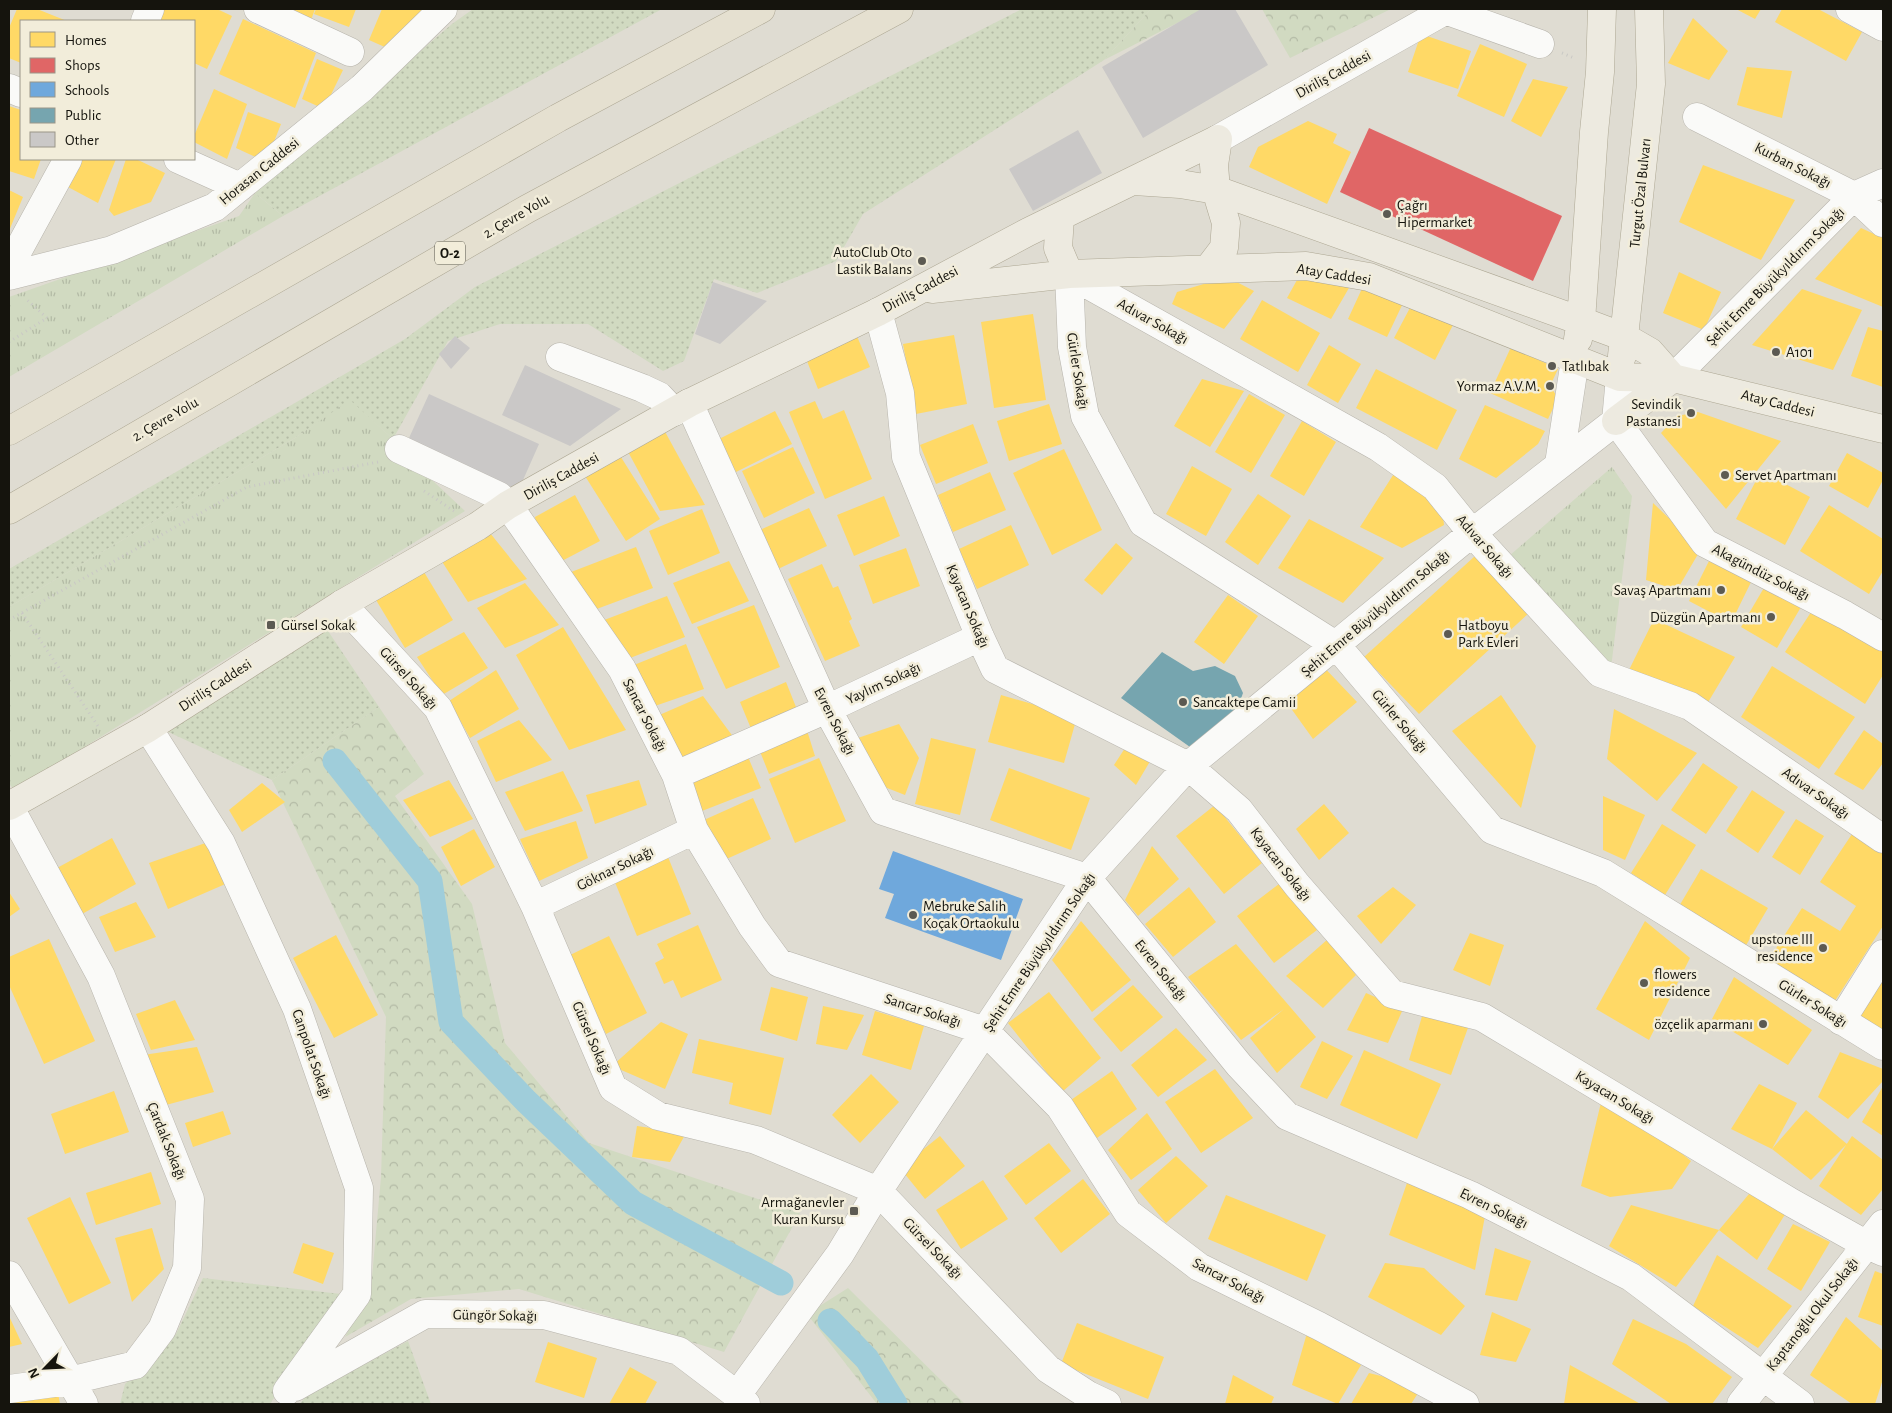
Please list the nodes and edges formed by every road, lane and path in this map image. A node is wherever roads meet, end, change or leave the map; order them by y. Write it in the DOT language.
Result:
graph roads {
  1 [pos="258,9"];
  2 [pos="443,9"];
  3 [pos="760,9"];
  4 [pos="899,9"];
  5 [pos="1649,9"];
  6 [pos="1850,9"];
  7 [pos="1446,10"];
  8 [pos="1602,10"];
  9 [pos="1883,27"];
  10 [pos="1540,44"];
  11 [pos="350,52"];
  12 [pos="1600,68"];
  13 [pos="1697,116"];
  14 [pos="1218,139"];
  15 [pos="67,160"];
  16 [pos="180,160"];
  17 [pos="1133,181"];
  18 [pos="1883,183"];
  19 [pos="240,187"];
  20 [pos="1216,190"];
  21 [pos="1854,196"];
  22 [pos="1060,217"];
  23 [pos="1883,223"];
  24 [pos="9,267"];
  25 [pos="1208,269"];
  26 [pos="1069,274"];
  27 [pos="15,285"];
  28 [pos="918,290"];
  29 [pos="878,312"];
  30 [pos="1581,321"];
  31 [pos="1624,338"];
  32 [pos="9,342"];
  33 [pos="560,356"];
  34 [pos="1575,360"];
  35 [pos="1620,377"];
  36 [pos="1673,378"];
  37 [pos="681,408"];
  38 [pos="1616,421"];
  39 [pos="1883,429"];
  40 [pos="9,431"];
  41 [pos="389,456"];
  42 [pos="1559,464"];
  43 [pos="420,489"];
  44 [pos="508,505"];
  45 [pos="9,510"];
  46 [pos="478,526"];
  47 [pos="1472,533"];
  48 [pos="342,604"];
  49 [pos="22,613"];
  50 [pos="9,620"];
  51 [pos="980,637"];
  52 [pos="1883,638"];
  53 [pos="1337,646"];
  54 [pos="827,710"];
  55 [pos="148,728"];
  56 [pos="112,748"];
  57 [pos="1188,766"];
  58 [pos="676,775"];
  59 [pos="9,806"];
  60 [pos="694,830"];
  61 [pos="1883,839"];
  62 [pos="1087,878"];
  63 [pos="535,906"];
  64 [pos="1883,954"];
  65 [pos="1841,1021"];
  66 [pos="985,1031"];
  67 [pos="1883,1046"];
  68 [pos="878,1191"];
  69 [pos="1878,1240"];
  70 [pos="9,1275"];
  71 [pos="1764,1375"];
  72 [pos="69,1381"];
  73 [pos="9,1389"];
  74 [pos="283,1398"];
  75 [pos="741,1399"];
  76 [pos="84,1404"];
  77 [pos="1107,1404"];
  78 [pos="1465,1404"];
  79 [pos="1741,1404"];
  80 [pos="1800,1404"];
  1 -- 11 [label="street"];
  2 -- 19 [label="street, Horasan Caddesi"];
  3 -- 40 [label="highway"];
  4 -- 45 [label="highway, 2. Çevre Yolu / O-2"];
  5 -- 31 [label="main road, Turgut Özal Bulvarı"];
  6 -- 9 [label="street"];
  7 -- 10 [label="street"];
  7 -- 14 [label="street, Diriliş Caddesi"];
  8 -- 12 [label="main road"];
  10 -- 12 [label="path"];
  12 -- 30 [label="main road"];
  13 -- 21 [label="street, Kurban Sokağı"];
  14 -- 17 [label="main road, Diriliş Caddesi"];
  14 -- 20 [label="main road"];
  15 -- 24 [label="street"];
  16 -- 19 [label="street"];
  17 -- 20 [label="main road"];
  17 -- 22 [label="main road, Diriliş Caddesi"];
  18 -- 21 [label="street, Şehit Emre Büyükyıldırım Sokağı"];
  19 -- 27 [label="street, Horasan Caddesi"];
  20 -- 25 [label="main road"];
  20 -- 30 [label="main road"];
  21 -- 23 [label="street, Kurban Sokağı"];
  21 -- 36 [label="street, Şehit Emre Büyükyıldırım Sokağı"];
  22 -- 26 [label="main road"];
  22 -- 28 [label="main road, Diriliş Caddesi"];
  25 -- 26 [label="main road, Atay Caddesi"];
  25 -- 34 [label="main road, Atay Caddesi"];
  26 -- 28 [label="main road, Atay Caddesi"];
  26 -- 47 [label="street, Adıvar Sokağı"];
  26 -- 53 [label="street, Gürler Sokağı"];
  27 -- 32 [label="path"];
  28 -- 29 [label="main road, Diriliş Caddesi"];
  29 -- 37 [label="main road, Diriliş Caddesi"];
  29 -- 51 [label="street, Kayacan Sokağı"];
  30 -- 31 [label="main road"];
  30 -- 34 [label="main road"];
  31 -- 35 [label="main road, Turgut Özal Bulvarı"];
  31 -- 36 [label="main road"];
  33 -- 37 [label="street"];
  34 -- 35 [label="main road, Atay Caddesi"];
  34 -- 42 [label="street"];
  35 -- 36 [label="main road, Atay Caddesi"];
  35 -- 38 [label="street"];
  36 -- 38 [label="main road"];
  36 -- 39 [label="main road, Atay Caddesi"];
  37 -- 44 [label="main road, Diriliş Caddesi"];
  37 -- 54 [label="street, Evren Sokağı"];
  38 -- 42 [label="street, Şehit Emre Büyükyıldırım Sokağı"];
  38 -- 52 [label="street, Akagündüz Sokağı"];
  41 -- 44 [label="street, Sancar Sokağı"];
  41 -- 49 [label="path"];
  42 -- 47 [label="street, Şehit Emre Büyükyıldırım Sokağı"];
  43 -- 46 [label="path"];
  44 -- 46 [label="main road, Diriliş Caddesi"];
  44 -- 58 [label="street, Sancar Sokağı"];
  46 -- 48 [label="main road, Diriliş Caddesi"];
  47 -- 53 [label="street, Şehit Emre Büyükyıldırım Sokağı"];
  47 -- 61 [label="street, Adıvar Sokağı"];
  48 -- 55 [label="main road, Diriliş Caddesi"];
  48 -- 63 [label="street, Gürsel Sokağı"];
  49 -- 50 [label="path"];
  49 -- 56 [label="path"];
  51 -- 54 [label="street, Yaylım Sokağı"];
  51 -- 57 [label="street, Kayacan Sokağı"];
  53 -- 57 [label="street, Şehit Emre Büyükyıldırım Sokağı"];
  53 -- 65 [label="street, Gürler Sokağı"];
  54 -- 58 [label="street, Yaylım Sokağı"];
  54 -- 62 [label="street, Evren Sokağı"];
  55 -- 56 [label="main road, Diriliş Caddesi"];
  55 -- 74 [label="street, Canpolat Sokağı"];
  56 -- 59 [label="main road, Diriliş Caddesi"];
  57 -- 62 [label="street, Şehit Emre Büyükyıldırım Sokağı"];
  57 -- 69 [label="street, Kayacan Sokağı"];
  58 -- 60 [label="street, Sancar Sokağı"];
  59 -- 72 [label="street, Çardak Sokağı"];
  60 -- 63 [label="street, Göknar Sokağı"];
  60 -- 66 [label="street, Sancar Sokağı"];
  62 -- 66 [label="street, Şehit Emre Büyükyıldırım Sokağı"];
  62 -- 71 [label="street, Evren Sokağı"];
  63 -- 68 [label="street, Gürsel Sokağı"];
  64 -- 65 [label="street"];
  65 -- 67 [label="street, Gürler Sokağı"];
  66 -- 68 [label="street, Şehit Emre Büyükyıldırım Sokağı"];
  66 -- 78 [label="street, Sancar Sokağı"];
  68 -- 75 [label="street, Şehit Emre Büyükyıldırım Sokağı"];
  68 -- 77 [label="street, Gürsel Sokağı"];
  69 -- 71 [label="street, Kaptanoğlu Okul Sokağı"];
  70 -- 72 [label="street"];
  71 -- 79 [label="street, Kaptanoğlu Okul Sokağı"];
  71 -- 80 [label="street, Evren Sokağı"];
  72 -- 73 [label="street, Çardak Sokağı"];
  72 -- 76 [label="street"];
  74 -- 75 [label="street, Güngör Sokağı"];
}
